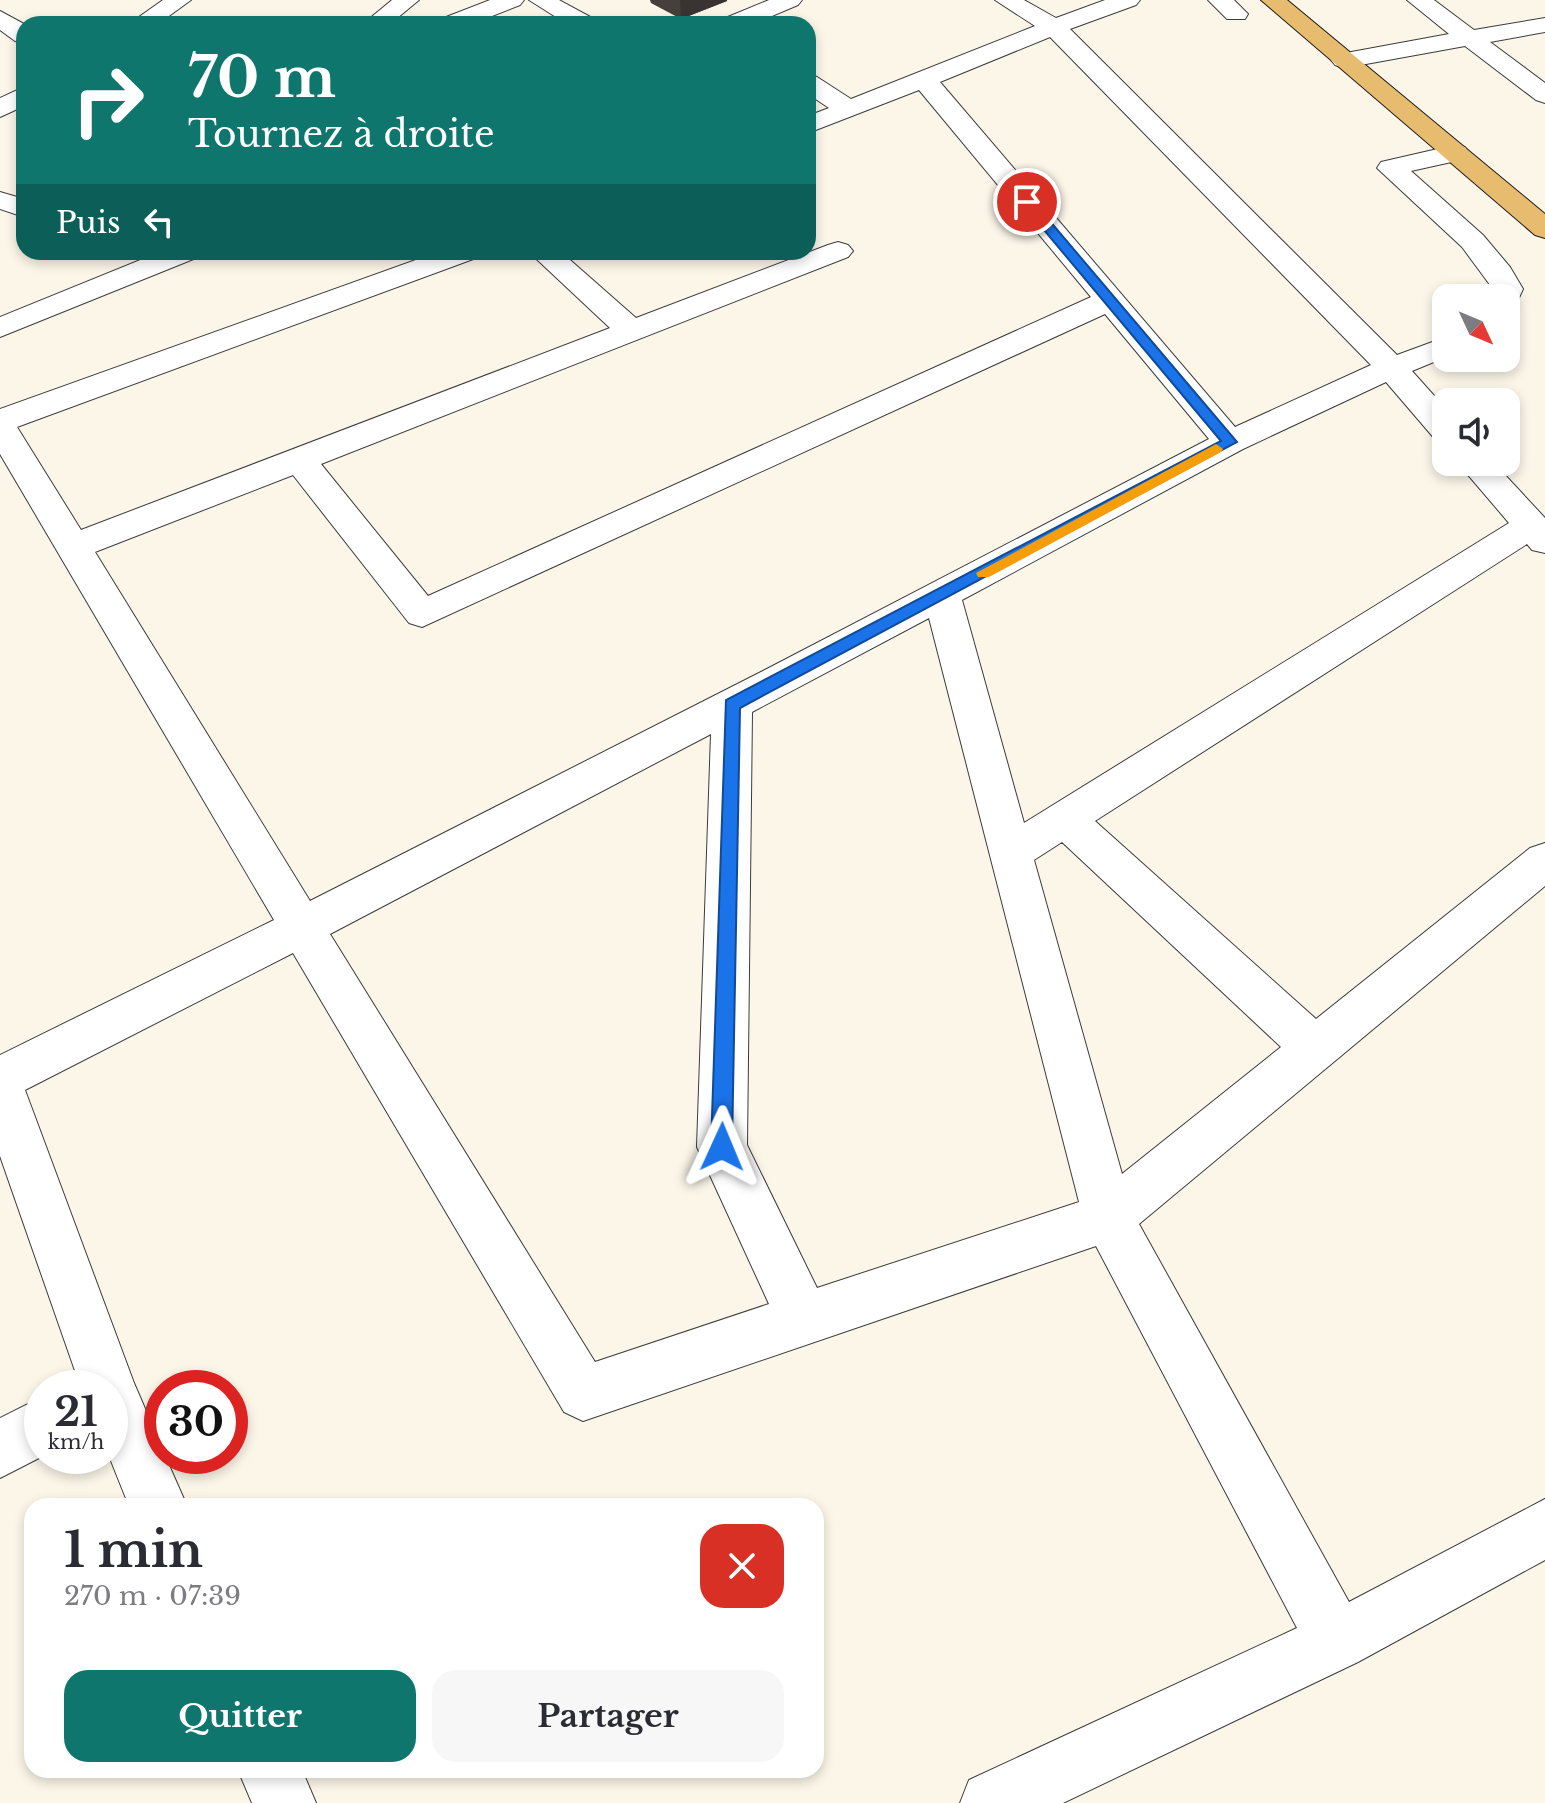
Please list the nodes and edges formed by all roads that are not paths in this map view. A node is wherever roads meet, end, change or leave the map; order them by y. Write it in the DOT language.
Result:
graph roads {
  1 [pos="179,0"];
  2 [pos="407,0"];
  3 [pos="512,0"];
  4 [pos="541,0"];
  5 [pos="1007,0"];
  6 [pos="1128,0"];
  7 [pos="1273,0"];
  8 [pos="1305,0"];
  9 [pos="1419,0"];
  10 [pos="1521,0"];
  11 [pos="769,3"];
  12 [pos="154,16"];
  13 [pos="386,16"];
  14 [pos="471,16"];
  15 [pos="570,16"];
  16 [pos="746,16"];
  17 [pos="1545,17"];
  18 [pos="1545,25"];
  19 [pos="1053,26"];
  20 [pos="1470,38"];
  21 [pos="1374,54"];
  22 [pos="1344,60"];
  23 [pos="925,81"];
  24 [pos="816,87"];
  25 [pos="1545,95"];
  26 [pos="850,110"];
  27 [pos="816,122"];
  28 [pos="1455,153"];
  29 [pos="1545,197"];
  30 [pos="1545,229"];
  31 [pos="838,251"];
  32 [pos="156,260"];
  33 [pos="444,260"];
  34 [pos="553,260"];
  35 [pos="815,260"];
  36 [pos="816,260"];
  37 [pos="1506,284"];
  38 [pos="1110,300"];
  39 [pos="0,328"];
  40 [pos="633,332"];
  41 [pos="1432,351"];
  42 [pos="1391,367"];
  43 [pos="1432,414"];
  44 [pos="0,424"];
  45 [pos="1230,442"];
  46 [pos="299,459"];
  47 [pos="1487,476"];
  48 [pos="1538,533"];
  49 [pos="73,547"];
  50 [pos="942,595"];
  51 [pos="732,705"];
  52 [pos="1065,819"];
  53 [pos="1010,853"];
  54 [pos="1545,861"];
  55 [pos="303,928"];
  56 [pos="1315,1048"];
  57 [pos="0,1079"];
  58 [pos="0,1087"];
  59 [pos="1108,1217"];
  60 [pos="804,1319"];
  61 [pos="100,1370"];
  62 [pos="24,1436"];
  63 [pos="128,1437"];
  64 [pos="0,1450"];
  65 [pos="155,1498"];
  66 [pos="1545,1528"];
  67 [pos="1337,1641"];
  68 [pos="273,1778"];
  69 [pos="284,1803"];
  70 [pos="992,1803"];
  1 -- 12 [label="street"];
  2 -- 13 [label="street"];
  3 -- 14 [label="street"];
  4 -- 15 [label="street"];
  5 -- 19 [label="street"];
  6 -- 19 [label="street"];
  7 -- 22 [label="main road"];
  8 -- 21 [label="main road"];
  9 -- 20 [label="street"];
  10 -- 17 [label="street"];
  11 -- 16 [label="street"];
  18 -- 20 [label="street"];
  19 -- 23 [label="street"];
  19 -- 42 [label="street"];
  20 -- 21 [label="street"];
  20 -- 25 [label="street"];
  21 -- 22 [label="street"];
  21 -- 29 [label="main road"];
  22 -- 28 [label="main road"];
  23 -- 26 [label="street"];
  23 -- 38 [label="street"];
  24 -- 26 [label="street"];
  26 -- 27 [label="street"];
  28 -- 30 [label="main road"];
  28 -- 37 [label="street"];
  31 -- 36 [label="street"];
  32 -- 39 [label="street"];
  33 -- 44 [label="street"];
  34 -- 40 [label="street"];
  35 -- 40 [label="street"];
  38 -- 45 [label="street"];
  38 -- 46 [label="street"];
  40 -- 46 [label="street"];
  41 -- 42 [label="street"];
  42 -- 43 [label="street"];
  42 -- 45 [label="street"];
  44 -- 49 [label="street"];
  45 -- 50 [label="street"];
  46 -- 49 [label="street"];
  47 -- 48 [label="street"];
  48 -- 52 [label="street"];
  49 -- 55 [label="street"];
  50 -- 51 [label="street"];
  50 -- 53 [label="street"];
  51 -- 55 [label="street"];
  51 -- 60 [label="street"];
  52 -- 53 [label="street"];
  52 -- 56 [label="street"];
  53 -- 59 [label="street"];
  54 -- 56 [label="street"];
  55 -- 57 [label="street"];
  55 -- 60 [label="street"];
  56 -- 59 [label="street"];
  58 -- 61 [label="street"];
  59 -- 60 [label="street"];
  59 -- 67 [label="street"];
  62 -- 64 [label="street"];
  63 -- 65 [label="street"];
  66 -- 67 [label="street"];
  67 -- 70 [label="street"];
  68 -- 69 [label="street"];
}
